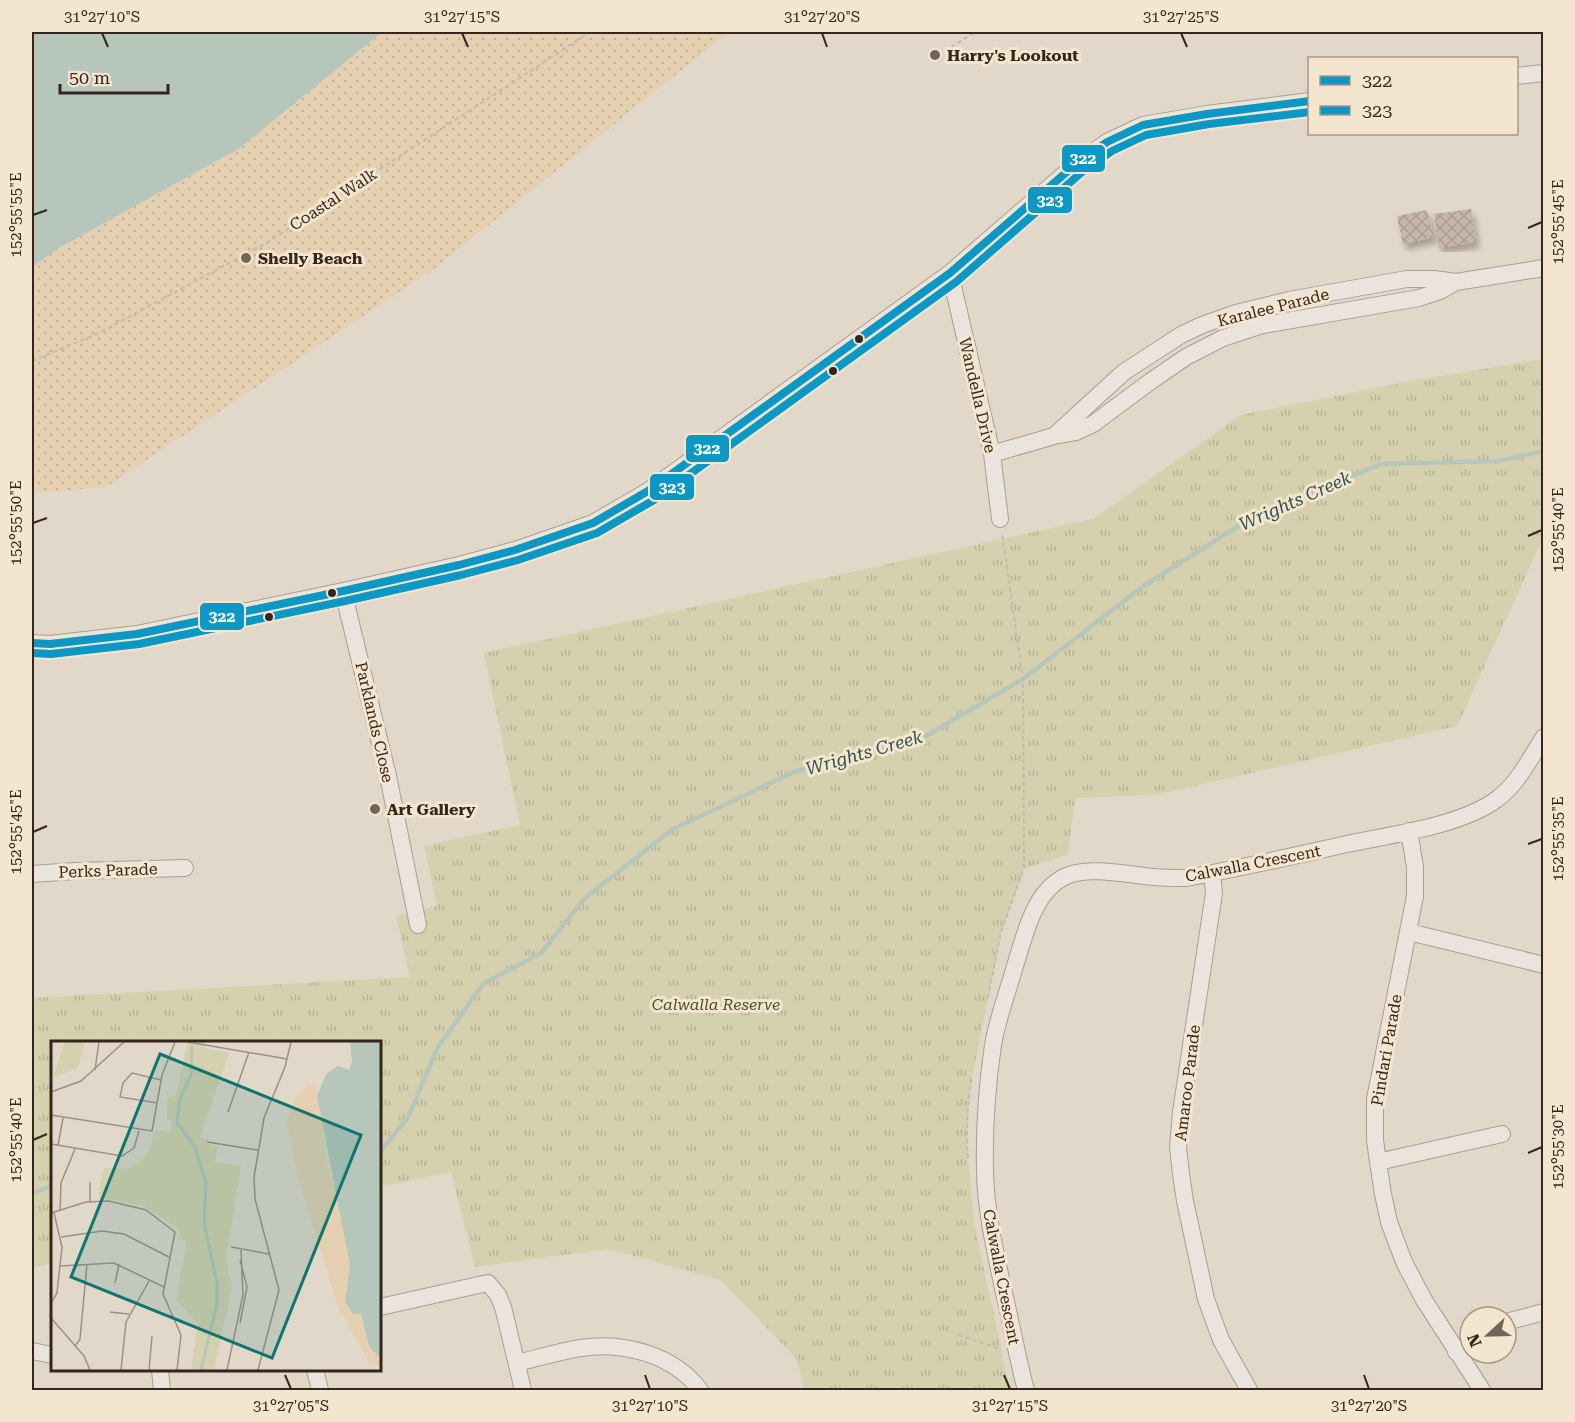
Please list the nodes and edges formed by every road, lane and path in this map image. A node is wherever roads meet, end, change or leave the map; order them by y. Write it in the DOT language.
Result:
graph roads {
  1 [pos="590,32"];
  2 [pos="973,32"];
  3 [pos="951,47"];
  4 [pos="1544,73"];
  5 [pos="1518,76"];
  6 [pos="1308,101"];
  7 [pos="1544,268"];
  8 [pos="950,273"];
  9 [pos="1456,282"];
  10 [pos="32,361"];
  11 [pos="1054,436"];
  12 [pos="992,454"];
  13 [pos="1000,519"];
  14 [pos="343,591"];
  15 [pos="32,643"];
  16 [pos="1544,737"];
  17 [pos="1409,831"];
  18 [pos="185,868"];
  19 [pos="1212,873"];
  20 [pos="32,874"];
  21 [pos="418,925"];
  22 [pos="1409,932"];
  23 [pos="1544,965"];
  24 [pos="987,999"];
  25 [pos="972,1078"];
  26 [pos="1502,1134"];
  27 [pos="968,1158"];
  28 [pos="1378,1162"];
  29 [pos="381,1307"];
  30 [pos="1544,1312"];
  31 [pos="1518,1319"];
  32 [pos="958,1335"];
  33 [pos="1458,1342"];
  34 [pos="1000,1349"];
  35 [pos="32,1352"];
  36 [pos="51,1355"];
  37 [pos="517,1363"];
  38 [pos="1471,1365"];
  39 [pos="160,1371"];
  40 [pos="315,1371"];
  41 [pos="162,1390"];
  42 [pos="320,1390"];
  43 [pos="523,1390"];
  44 [pos="700,1390"];
  45 [pos="1026,1390"];
  46 [pos="1249,1390"];
  47 [pos="1482,1390"];
  1 -- 10 [label="path, Coastal Walk"];
  2 -- 3 [label="path"];
  4 -- 5 [label="street"];
  6 -- 8 [label="street"];
  7 -- 9 [label="street, Karalee Parade"];
  8 -- 12 [label="street, Wandella Drive"];
  8 -- 14 [label="street"];
  9 -- 11 [label="street, Karalee Parade"];
  9 -- 11 [label="street, Karalee Parade"];
  11 -- 12 [label="street, Karalee Parade"];
  12 -- 13 [label="street, Wandella Drive"];
  13 -- 24 [label="path"];
  14 -- 15 [label="street"];
  14 -- 21 [label="street, Parklands Close"];
  16 -- 17 [label="street, Calwalla Crescent"];
  17 -- 19 [label="street, Calwalla Crescent"];
  17 -- 22 [label="street, Pindari Parade"];
  18 -- 20 [label="street, Perks Parade"];
  19 -- 45 [label="street, Calwalla Crescent"];
  19 -- 46 [label="street, Amaroo Parade"];
  22 -- 23 [label="street"];
  22 -- 28 [label="street, Pindari Parade"];
  25 -- 27 [label="path"];
  26 -- 28 [label="street"];
  28 -- 33 [label="street, Pindari Parade"];
  29 -- 37 [label="street"];
  30 -- 31 [label="street"];
  32 -- 34 [label="path"];
  35 -- 36 [label="street"];
  37 -- 43 [label="street"];
  37 -- 44 [label="street"];
  38 -- 47 [label="street, Pindari Parade"];
  39 -- 41 [label="street"];
  40 -- 42 [label="street"];
}
